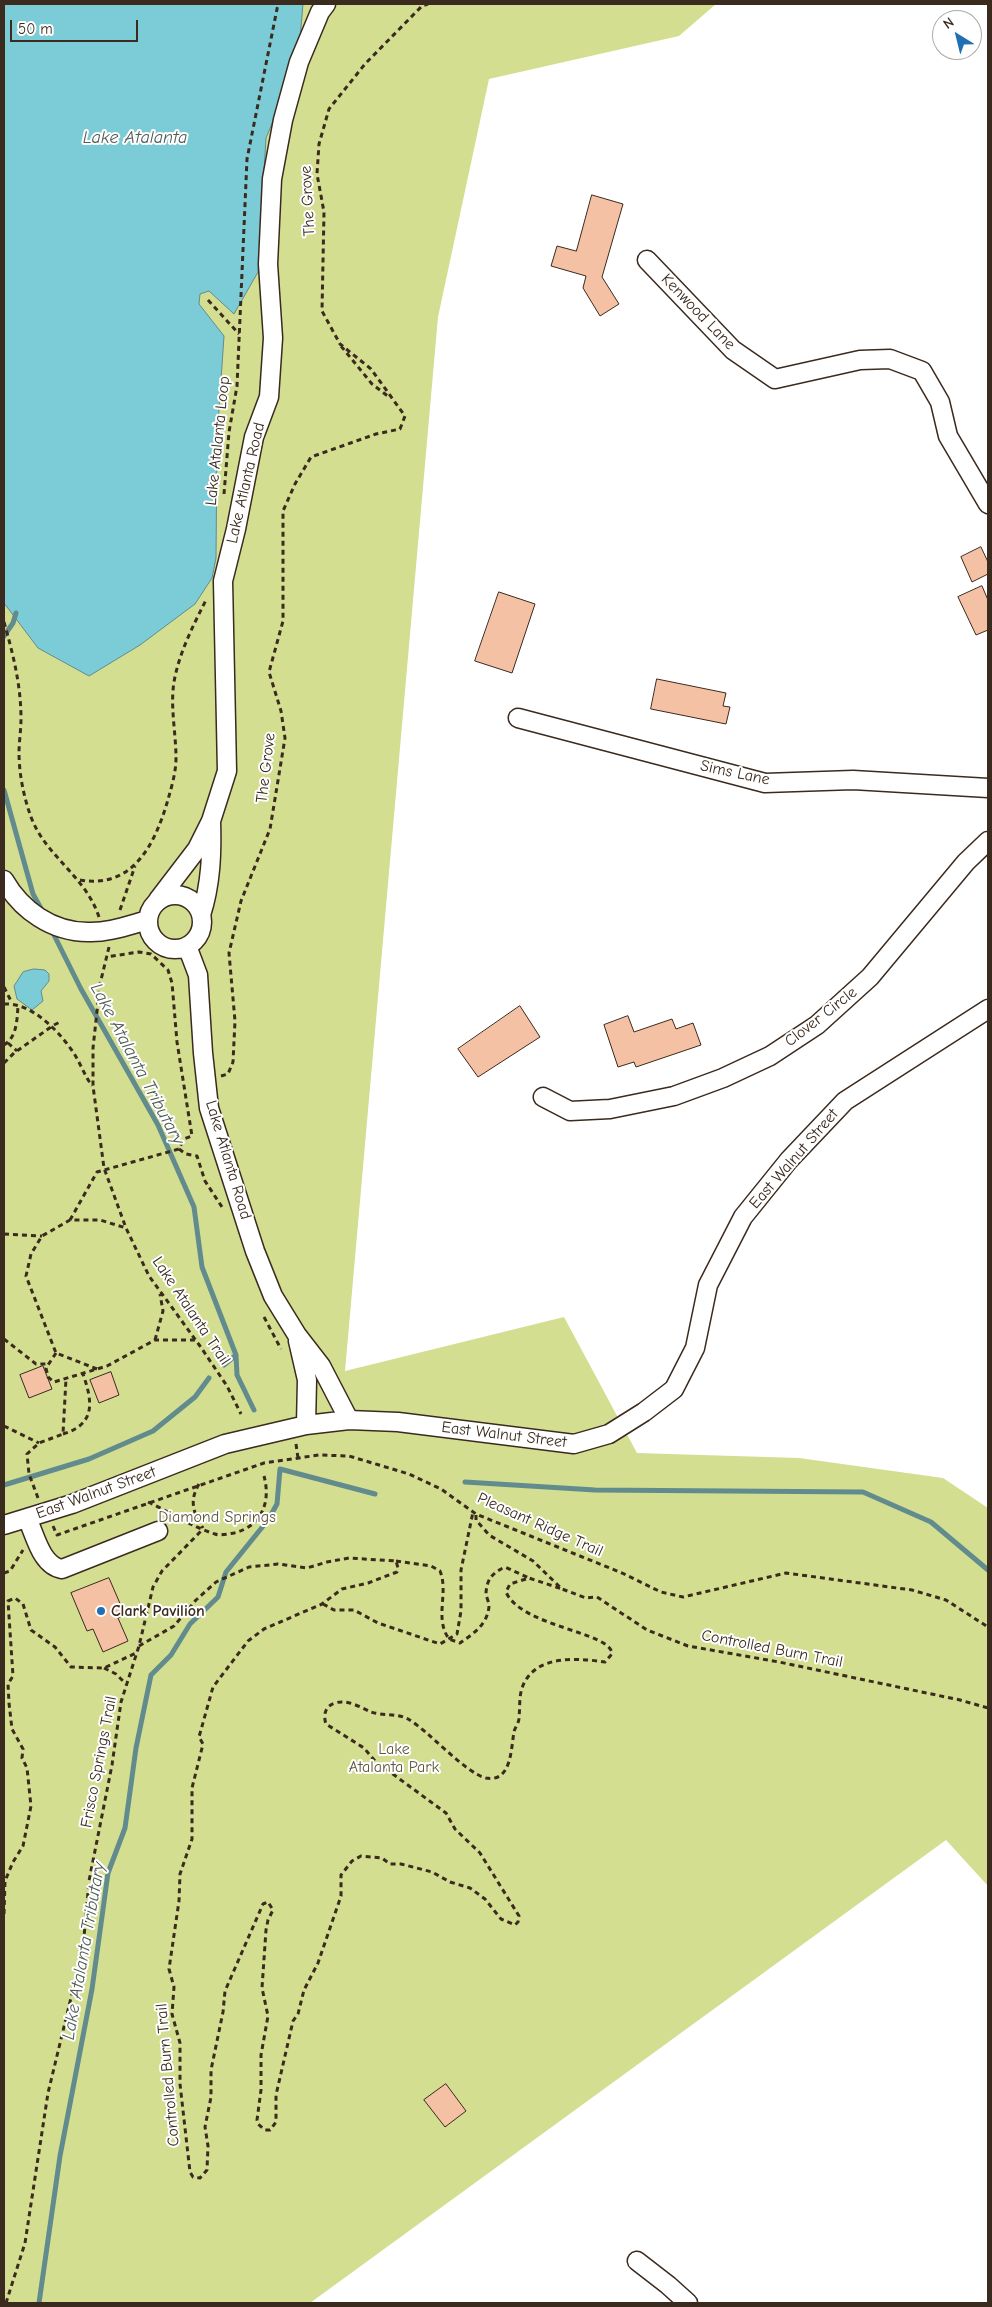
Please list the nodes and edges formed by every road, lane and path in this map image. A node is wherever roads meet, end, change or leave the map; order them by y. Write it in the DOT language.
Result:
graph roads {
  1 [pos="278,4"];
  2 [pos="326,4"];
  3 [pos="428,4"];
  4 [pos="647,260"];
  5 [pos="208,300"];
  6 [pos="240,335"];
  7 [pos="340,344"];
  8 [pos="390,398"];
  9 [pos="224,497"];
  10 [pos="988,504"];
  11 [pos="206,598"];
  12 [pos="4,622"];
  13 [pos="518,718"];
  14 [pos="988,788"];
  15 [pos="211,821"];
  16 [pos="988,841"];
  17 [pos="135,866"];
  18 [pos="4,880"];
  19 [pos="80,880"];
  20 [pos="158,900"];
  21 [pos="201,915"];
  22 [pos="117,918"];
  23 [pos="100,920"];
  24 [pos="148,920"];
  25 [pos="187,946"];
  26 [pos="4,987"];
  27 [pos="4,1004"];
  28 [pos="12,1004"];
  29 [pos="18,1006"];
  30 [pos="988,1009"];
  31 [pos="60,1022"];
  32 [pos="52,1026"];
  33 [pos="6,1044"];
  34 [pos="17,1051"];
  35 [pos="4,1063"];
  36 [pos="206,1081"];
  37 [pos="93,1086"];
  38 [pos="543,1098"];
  39 [pos="104,1168"];
  40 [pos="70,1220"];
  41 [pos="126,1228"];
  42 [pos="4,1234"];
  43 [pos="42,1236"];
  44 [pos="159,1291"];
  45 [pos="297,1335"];
  46 [pos="4,1339"];
  47 [pos="155,1340"];
  48 [pos="196,1340"];
  49 [pos="56,1353"];
  50 [pos="48,1364"];
  51 [pos="97,1369"];
  52 [pos="83,1374"];
  53 [pos="66,1380"];
  54 [pos="241,1414"];
  55 [pos="349,1420"];
  56 [pos="306,1425"];
  57 [pos="4,1426"];
  58 [pos="13,1430"];
  59 [pos="4,1432"];
  60 [pos="63,1434"];
  61 [pos="39,1443"];
  62 [pos="297,1450"];
  63 [pos="298,1458"];
  64 [pos="264,1476"];
  65 [pos="199,1484"];
  66 [pos="36,1494"];
  67 [pos="148,1502"];
  68 [pos="474,1513"];
  69 [pos="27,1518"];
  70 [pos="4,1525"];
  71 [pos="203,1529"];
  72 [pos="55,1530"];
  73 [pos="158,1531"];
  74 [pos="35,1536"];
  75 [pos="396,1561"];
  76 [pos="4,1573"];
  77 [pos="529,1578"];
  78 [pos="562,1589"];
  79 [pos="322,1604"];
  80 [pos="988,1627"];
  81 [pos="449,1639"];
  82 [pos="139,1646"];
  83 [pos="137,1652"];
  84 [pos="104,1668"];
  85 [pos="127,1686"];
  86 [pos="988,1708"];
  87 [pos="4,1914"];
  88 [pos="637,2261"];
  89 [pos="6,2303"];
  90 [pos="688,2303"];
  1 -- 6 [label="path, Lake Atalanta Loop"];
  2 -- 15 [label="street, Lake Atlanta Road"];
  3 -- 7 [label="path, The Grove"];
  4 -- 10 [label="street, Kenwood Lane"];
  5 -- 6 [label="path"];
  6 -- 9 [label="path, Lake Atalanta Loop"];
  7 -- 8 [label="path, The Grove"];
  7 -- 8 [label="path, The Grove"];
  8 -- 36 [label="path, The Grove"];
  11 -- 17 [label="path"];
  12 -- 19 [label="path"];
  13 -- 14 [label="street, Sims Lane"];
  15 -- 20 [label="street, Lake Atlanta Road"];
  15 -- 21 [label="street, Lake Atlanta Road"];
  16 -- 38 [label="street, Clover Circle"];
  17 -- 19 [label="path"];
  17 -- 22 [label="path"];
  18 -- 24 [label="street"];
  19 -- 23 [label="path"];
  20 -- 21 [label="street"];
  20 -- 24 [label="street"];
  21 -- 25 [label="street"];
  24 -- 25 [label="street"];
  25 -- 36 [label="street, Lake Atlanta Road"];
  26 -- 28 [label="path"];
  27 -- 28 [label="path"];
  28 -- 29 [label="path"];
  29 -- 32 [label="path"];
  29 -- 33 [label="path"];
  30 -- 55 [label="street, East Walnut Street"];
  31 -- 32 [label="path"];
  32 -- 34 [label="path"];
  32 -- 37 [label="path"];
  33 -- 34 [label="path"];
  34 -- 35 [label="path"];
  36 -- 45 [label="street, Lake Atlanta Road"];
  37 -- 39 [label="path, Lake Atalanta Trail"];
  37 -- 39 [label="path, Lake Atalanta Trail"];
  39 -- 40 [label="path"];
  39 -- 41 [label="path, Lake Atalanta Trail"];
  40 -- 41 [label="path"];
  40 -- 43 [label="path"];
  41 -- 44 [label="path, Lake Atalanta Trail"];
  42 -- 43 [label="path"];
  43 -- 49 [label="path"];
  44 -- 47 [label="path"];
  44 -- 48 [label="path, Lake Atalanta Trail"];
  45 -- 55 [label="street, Lake Atlanta Road"];
  45 -- 56 [label="street, Lake Atlanta Road"];
  46 -- 50 [label="path"];
  47 -- 48 [label="path"];
  47 -- 51 [label="path"];
  48 -- 54 [label="path, Lake Atalanta Trail"];
  49 -- 50 [label="path"];
  49 -- 51 [label="path"];
  50 -- 53 [label="path"];
  51 -- 52 [label="path"];
  52 -- 53 [label="path"];
  52 -- 60 [label="path"];
  53 -- 60 [label="path"];
  55 -- 56 [label="street, East Walnut Street"];
  56 -- 69 [label="street, East Walnut Street"];
  57 -- 58 [label="path"];
  58 -- 59 [label="path"];
  58 -- 61 [label="path"];
  60 -- 61 [label="path"];
  61 -- 66 [label="path"];
  62 -- 63 [label="path"];
  63 -- 65 [label="path, Pleasant Ridge Trail"];
  63 -- 68 [label="path, Pleasant Ridge Trail"];
  64 -- 71 [label="path"];
  65 -- 67 [label="path, Pleasant Ridge Trail"];
  65 -- 71 [label="path"];
  67 -- 71 [label="path"];
  67 -- 72 [label="path, Pleasant Ridge Trail"];
  68 -- 78 [label="path, Controlled Burn Trail"];
  68 -- 80 [label="path, Pleasant Ridge Trail"];
  68 -- 81 [label="path"];
  69 -- 70 [label="street, East Walnut Street"];
  69 -- 74 [label="street"];
  71 -- 82 [label="path, Frisco Springs Trail"];
  73 -- 74 [label="street"];
  74 -- 76 [label="path"];
  75 -- 79 [label="path, Controlled Burn Trail"];
  75 -- 81 [label="path"];
  75 -- 82 [label="path"];
  77 -- 78 [label="path, Controlled Burn Trail"];
  77 -- 79 [label="path, Controlled Burn Trail"];
  77 -- 81 [label="path, Controlled Burn Trail"];
  78 -- 86 [label="path, Controlled Burn Trail"];
  79 -- 81 [label="path"];
  82 -- 83 [label="path, Frisco Springs Trail"];
  83 -- 84 [label="path"];
  83 -- 85 [label="path, Frisco Springs Trail"];
  84 -- 85 [label="path"];
  84 -- 87 [label="path"];
  85 -- 89 [label="path, Frisco Springs Trail"];
  88 -- 90 [label="street"];
}
